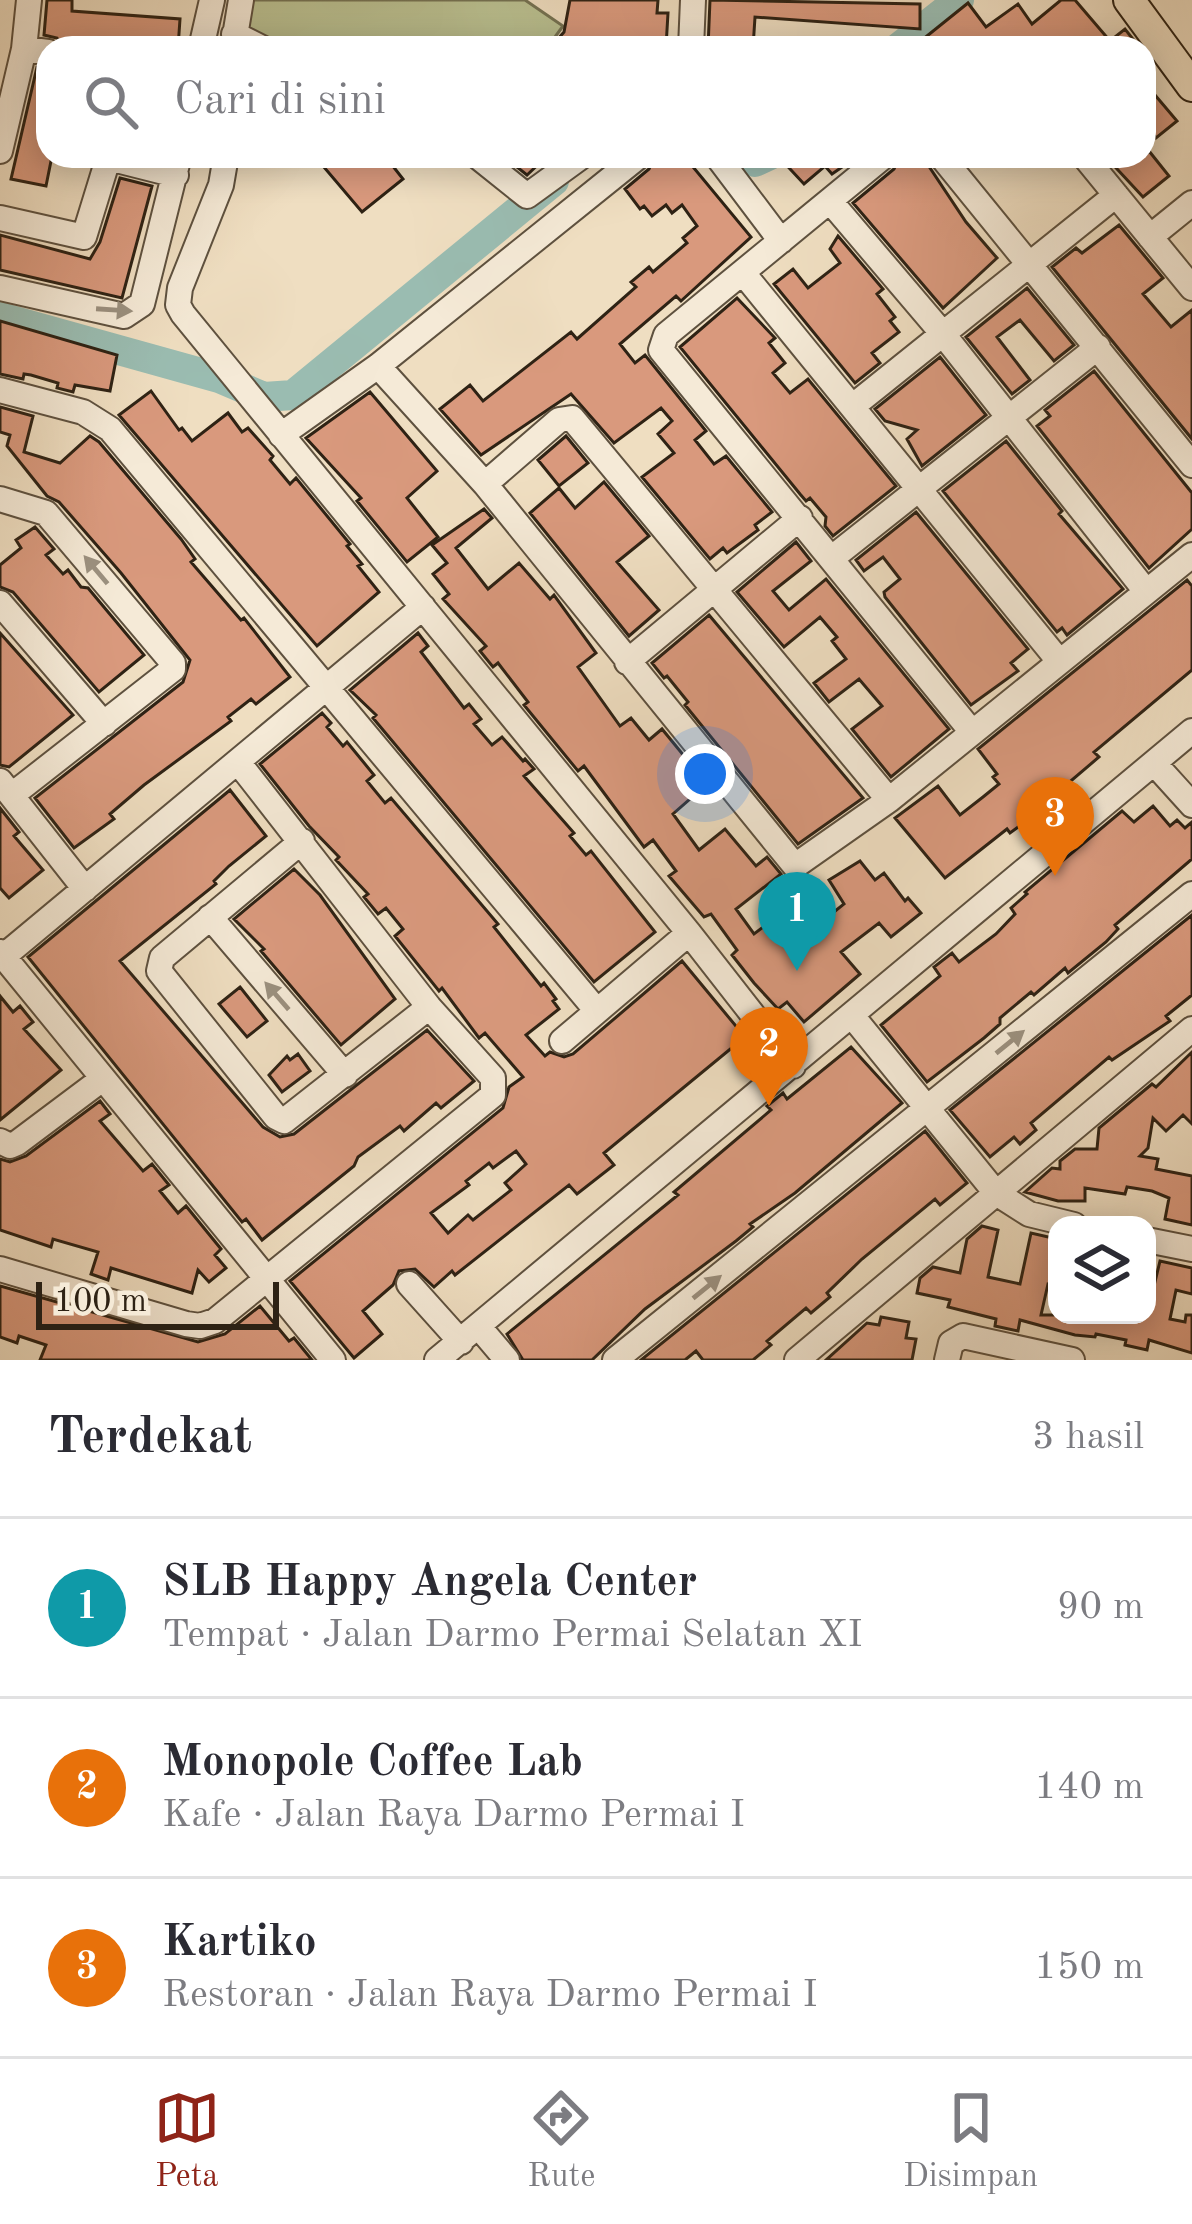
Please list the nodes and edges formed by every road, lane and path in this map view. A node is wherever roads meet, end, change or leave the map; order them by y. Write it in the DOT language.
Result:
graph roads {
  1 [pos="29,0"];
  2 [pos="212,0"];
  3 [pos="241,0"];
  4 [pos="693,0"];
  5 [pos="1129,0"];
  6 [pos="1152,0"];
  7 [pos="204,36"];
  8 [pos="235,36"];
  9 [pos="692,36"];
  10 [pos="1155,36"];
  11 [pos="1156,37"];
  12 [pos="36,51"];
  13 [pos="1192,51"];
  14 [pos="1192,86"];
  15 [pos="0,151"];
  16 [pos="102,168"];
  17 [pos="177,168"];
  18 [pos="224,168"];
  19 [pos="492,168"];
  20 [pos="566,168"];
  21 [pos="624,168"];
  22 [pos="726,168"];
  23 [pos="870,168"];
  24 [pos="951,168"];
  25 [pos="1094,168"];
  26 [pos="1116,195"];
  27 [pos="830,201"];
  28 [pos="1192,203"];
  29 [pos="0,218"];
  30 [pos="1150,237"];
  31 [pos="781,241"];
  32 [pos="1032,264"];
  33 [pos="743,272"];
  34 [pos="0,287"];
  35 [pos="1192,288"];
  36 [pos="943,334"];
  37 [pos="1098,347"];
  38 [pos="379,366"];
  39 [pos="0,390"];
  40 [pos="853,406"];
  41 [pos="1007,418"];
  42 [pos="281,435"];
  43 [pos="1192,465"];
  44 [pos="485,484"];
  45 [pos="917,490"];
  46 [pos="0,499"];
  47 [pos="800,518"];
  48 [pos="1192,556"];
  49 [pos="832,558"];
  50 [pos="1145,590"];
  51 [pos="712,591"];
  52 [pos="0,603"];
  53 [pos="423,607"];
  54 [pos="1059,661"];
  55 [pos="627,662"];
  56 [pos="327,688"];
  57 [pos="104,724"];
  58 [pos="1192,731"];
  59 [pos="972,732"];
  60 [pos="238,762"];
  61 [pos="1154,763"];
  62 [pos="6,788"];
  63 [pos="889,800"];
  64 [pos="1192,805"];
  65 [pos="302,842"];
  66 [pos="85,889"];
  67 [pos="1192,894"];
  68 [pos="210,917"];
  69 [pos="689,933"];
  70 [pos="2,954"];
  71 [pos="429,1007"];
  72 [pos="597,1011"];
  73 [pos="853,1017"];
  74 [pos="1192,1029"];
  75 [pos="562,1041"];
  76 [pos="793,1066"];
  77 [pos="345,1075"];
  78 [pos="101,1079"];
  79 [pos="926,1110"];
  80 [pos="0,1142"];
  81 [pos="996,1192"];
  82 [pos="1048,1219"];
  83 [pos="1156,1242"];
  84 [pos="1192,1249"];
  85 [pos="0,1270"];
  86 [pos="267,1279"];
  87 [pos="409,1284"];
  88 [pos="470,1334"];
  89 [pos="949,1352"];
  90 [pos="805,1357"];
  91 [pos="1065,1359"];
  92 [pos="333,1360"];
  93 [pos="437,1360"];
  94 [pos="507,1360"];
  95 [pos="616,1360"];
  1 -- 12 [label="street"];
  2 -- 7 [label="street"];
  3 -- 8 [label="street"];
  4 -- 9 [label="street"];
  5 -- 10 [label="main road"];
  6 -- 13 [label="main road"];
  11 -- 14 [label="main road"];
  12 -- 15 [label="street"];
  16 -- 29 [label="street"];
  34 -- 17 [label="street, one-way"];
  18 -- 42 [label="street"];
  19 -- 20 [label="street"];
  21 -- 38 [label="street"];
  22 -- 31 [label="street"];
  23 -- 27 [label="street"];
  24 -- 32 [label="street"];
  25 -- 26 [label="street"];
  26 -- 30 [label="street"];
  26 -- 32 [label="street"];
  27 -- 31 [label="street"];
  27 -- 36 [label="street"];
  28 -- 30 [label="street"];
  30 -- 35 [label="street"];
  31 -- 33 [label="street"];
  32 -- 36 [label="street"];
  32 -- 37 [label="street"];
  33 -- 40 [label="street"];
  33 -- 47 [label="street"];
  36 -- 40 [label="street"];
  36 -- 41 [label="street"];
  37 -- 41 [label="street"];
  37 -- 43 [label="street"];
  38 -- 42 [label="street"];
  38 -- 44 [label="street"];
  39 -- 56 [label="street"];
  40 -- 45 [label="street"];
  41 -- 45 [label="street"];
  41 -- 50 [label="street"];
  42 -- 53 [label="street"];
  44 -- 51 [label="street"];
  44 -- 55 [label="street"];
  45 -- 49 [label="street"];
  45 -- 54 [label="street"];
  57 -- 46 [label="street, one-way"];
  47 -- 49 [label="street"];
  47 -- 51 [label="street"];
  48 -- 50 [label="street"];
  49 -- 59 [label="street"];
  50 -- 54 [label="street"];
  51 -- 55 [label="street"];
  51 -- 63 [label="street"];
  52 -- 57 [label="street"];
  53 -- 56 [label="street"];
  53 -- 69 [label="street"];
  54 -- 59 [label="street"];
  55 -- 63 [label="street"];
  56 -- 60 [label="street"];
  56 -- 72 [label="street"];
  57 -- 62 [label="street"];
  58 -- 61 [label="street"];
  59 -- 63 [label="street"];
  60 -- 65 [label="street"];
  60 -- 66 [label="street"];
  61 -- 64 [label="street"];
  61 -- 73 [label="street"];
  62 -- 66 [label="street"];
  65 -- 68 [label="street"];
  65 -- 71 [label="street"];
  66 -- 70 [label="street"];
  79 -- 67 [label="street, one-way"];
  77 -- 68 [label="street, one-way"];
  68 -- 77 [label="street"];
  69 -- 72 [label="street"];
  69 -- 76 [label="street"];
  70 -- 78 [label="street"];
  71 -- 77 [label="street"];
  71 -- 86 [label="street"];
  72 -- 75 [label="street"];
  73 -- 76 [label="street"];
  73 -- 79 [label="street"];
  74 -- 81 [label="street"];
  76 -- 88 [label="street"];
  78 -- 80 [label="street"];
  78 -- 86 [label="street"];
  79 -- 81 [label="street"];
  95 -- 79 [label="street, one-way"];
  81 -- 82 [label="street"];
  81 -- 90 [label="street"];
  83 -- 84 [label="street"];
  85 -- 86 [label="street"];
  86 -- 92 [label="street"];
  87 -- 88 [label="street"];
  88 -- 93 [label="street"];
  88 -- 94 [label="street"];
  89 -- 91 [label="street"];
}
